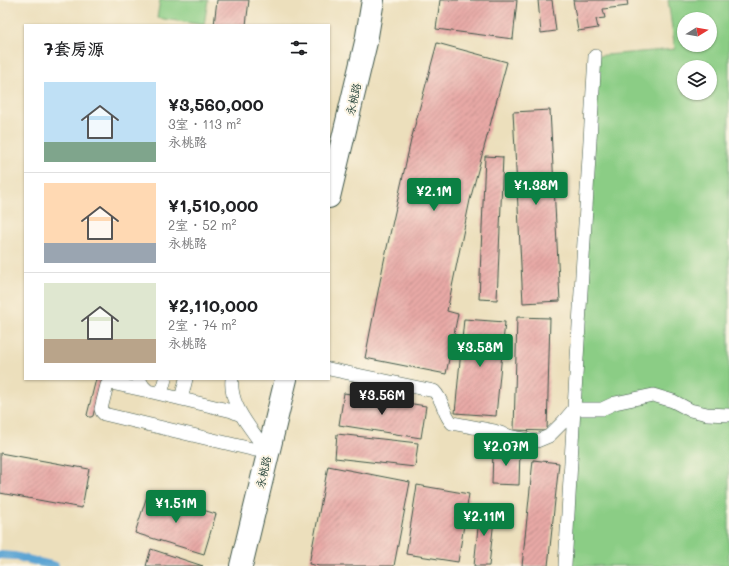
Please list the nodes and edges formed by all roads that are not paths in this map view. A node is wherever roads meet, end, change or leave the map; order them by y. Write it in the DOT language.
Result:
graph roads {
  1 [pos="373,0"];
  2 [pos="595,56"];
  3 [pos="335,145"];
  4 [pos="330,189"];
  5 [pos="330,369"];
  6 [pos="140,380"];
  7 [pos="164,380"];
  8 [pos="186,380"];
  9 [pos="232,380"];
  10 [pos="286,380"];
  11 [pos="154,393"];
  12 [pos="181,399"];
  13 [pos="574,409"];
  14 [pos="729,415"];
  15 [pos="241,416"];
  16 [pos="265,458"];
  17 [pos="241,566"];
  18 [pos="565,566"];
  1 -- 3 [label="main road, 永桃路"];
  2 -- 13 [label="lane"];
  3 -- 4 [label="main road, 永桃路"];
  5 -- 13 [label="lane"];
  6 -- 11 [label="lane"];
  7 -- 11 [label="lane"];
  8 -- 12 [label="lane"];
  9 -- 15 [label="lane"];
  10 -- 16 [label="main road, 永桃路"];
  11 -- 12 [label="lane"];
  11 -- 16 [label="lane"];
  12 -- 15 [label="lane"];
  13 -- 14 [label="lane"];
  13 -- 18 [label="lane"];
  15 -- 16 [label="lane"];
  16 -- 17 [label="main road, 永桃路"];
}
